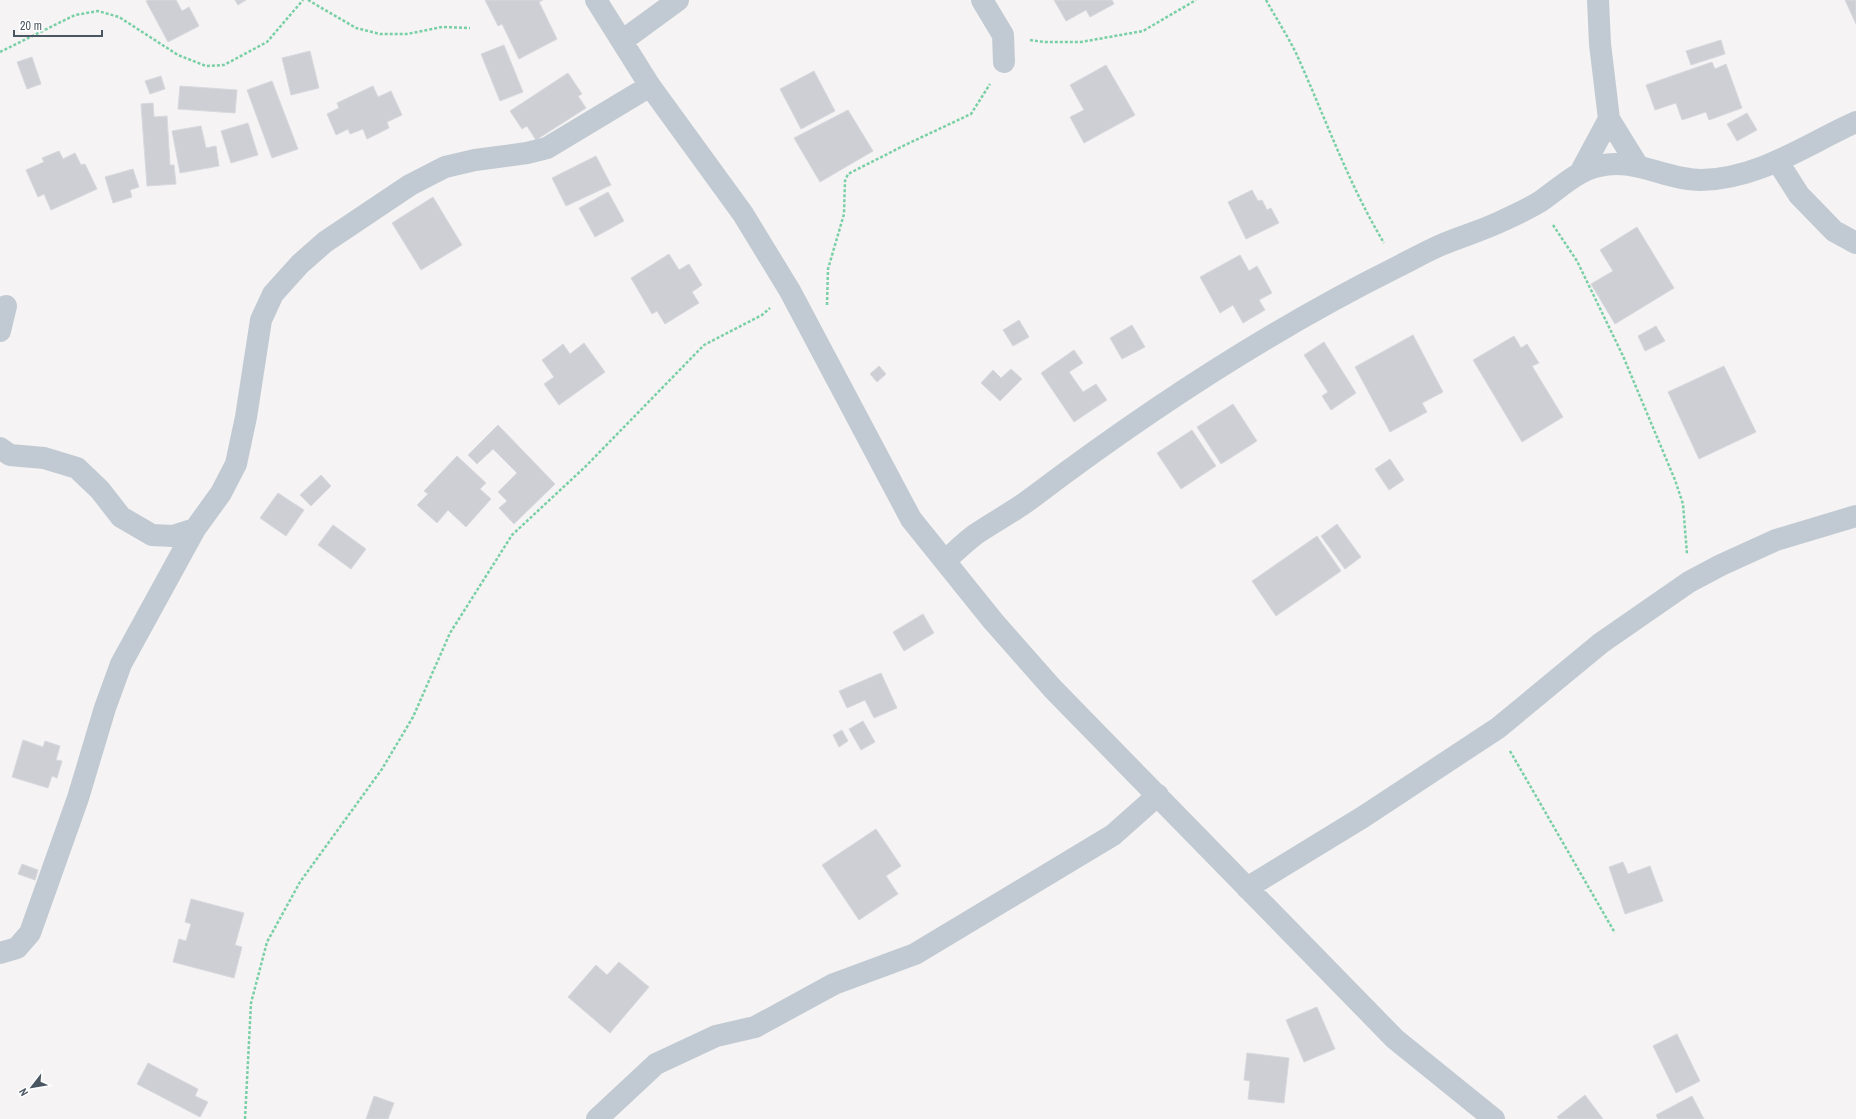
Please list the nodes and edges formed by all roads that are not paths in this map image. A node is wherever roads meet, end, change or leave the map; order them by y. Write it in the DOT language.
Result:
graph roads {
  1 [pos="596,0"];
  2 [pos="678,0"];
  3 [pos="982,0"];
  4 [pos="1598,0"];
  5 [pos="622,41"];
  6 [pos="1004,62"];
  7 [pos="650,86"];
  8 [pos="1609,119"];
  9 [pos="1856,122"];
  10 [pos="1778,162"];
  11 [pos="1638,166"];
  12 [pos="1580,173"];
  13 [pos="1856,243"];
  14 [pos="6,306"];
  15 [pos="0,331"];
  16 [pos="3,456"];
  17 [pos="1856,516"];
  18 [pos="195,529"];
  19 [pos="945,561"];
  20 [pos="1158,795"];
  21 [pos="1248,888"];
  22 [pos="0,953"];
  23 [pos="597,1119"];
  24 [pos="1494,1119"];
  1 -- 5 [label="street"];
  2 -- 5 [label="street"];
  3 -- 6 [label="street"];
  4 -- 8 [label="street"];
  5 -- 7 [label="street"];
  7 -- 18 [label="street"];
  7 -- 19 [label="street"];
  8 -- 11 [label="street"];
  8 -- 12 [label="street"];
  9 -- 10 [label="street"];
  10 -- 11 [label="street"];
  10 -- 13 [label="street"];
  11 -- 12 [label="street"];
  12 -- 19 [label="street"];
  14 -- 15 [label="street"];
  16 -- 18 [label="street"];
  17 -- 21 [label="street"];
  18 -- 22 [label="street"];
  19 -- 20 [label="street"];
  20 -- 21 [label="street"];
  20 -- 23 [label="street"];
  21 -- 24 [label="street"];
}
